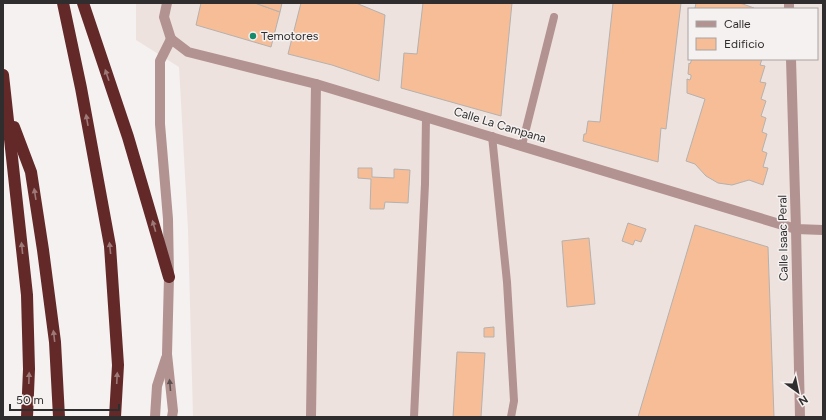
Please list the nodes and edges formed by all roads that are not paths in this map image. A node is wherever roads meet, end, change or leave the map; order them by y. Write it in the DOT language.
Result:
graph roads {
  1 [pos="63,3"];
  2 [pos="83,3"];
  3 [pos="166,3"];
  4 [pos="554,17"];
  5 [pos="171,39"];
  6 [pos="791,60"];
  7 [pos="3,75"];
  8 [pos="316,84"];
  9 [pos="8,112"];
  10 [pos="426,117"];
  11 [pos="492,136"];
  12 [pos="522,145"];
  13 [pos="796,229"];
  14 [pos="823,230"];
  15 [pos="169,277"];
  16 [pos="168,354"];
  17 [pos="27,417"];
  18 [pos="59,417"];
  19 [pos="115,417"];
  20 [pos="155,417"];
  21 [pos="172,417"];
  22 [pos="311,417"];
  23 [pos="414,417"];
  24 [pos="512,417"];
  25 [pos="800,417"];
  19 -- 1 [label="highway, one-way"];
  15 -- 2 [label="highway, one-way"];
  3 -- 5 [label="street"];
  4 -- 12 [label="lane"];
  5 -- 8 [label="street, Calle La Campana"];
  5 -- 15 [label="street"];
  6 -- 13 [label="street, Calle Isaac Peral"];
  7 -- 9 [label="highway"];
  8 -- 10 [label="street, Calle La Campana"];
  8 -- 22 [label="street"];
  17 -- 9 [label="highway, one-way"];
  18 -- 9 [label="highway, one-way"];
  10 -- 11 [label="street, Calle La Campana"];
  10 -- 23 [label="lane"];
  11 -- 12 [label="street, Calle La Campana"];
  11 -- 24 [label="lane"];
  12 -- 13 [label="street, Calle La Campana"];
  13 -- 14 [label="street, Calle La Campana"];
  13 -- 25 [label="street, Calle Isaac Peral"];
  15 -- 16 [label="street"];
  16 -- 20 [label="street"];
  21 -- 16 [label="street, one-way"];
}
